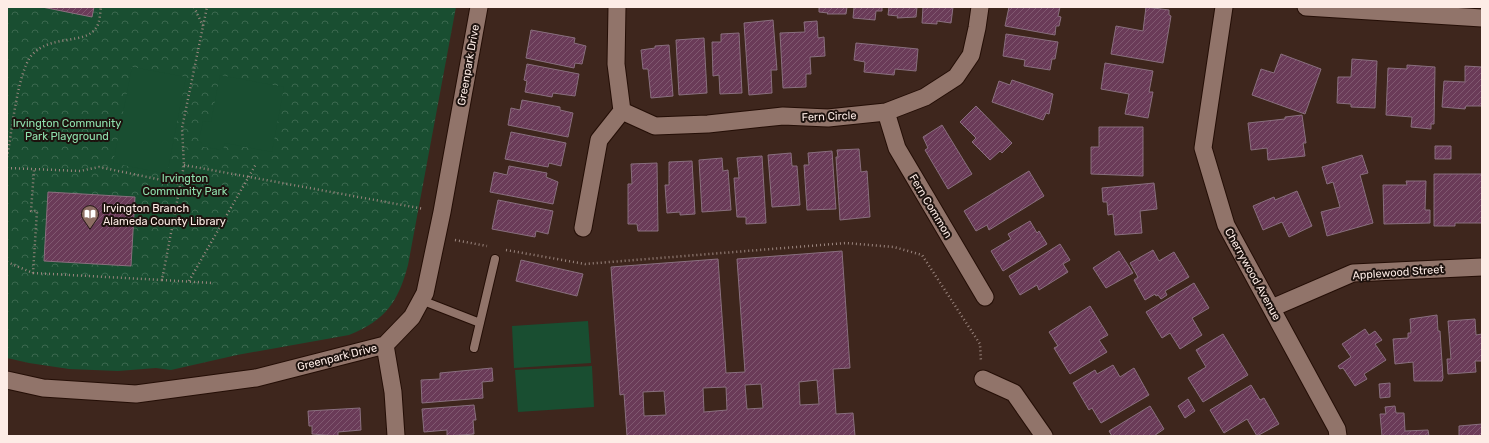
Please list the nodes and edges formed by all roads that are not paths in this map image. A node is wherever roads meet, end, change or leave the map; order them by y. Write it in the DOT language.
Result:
graph roads {
  1 [pos="479,7"];
  2 [pos="980,7"];
  3 [pos="1224,7"];
  4 [pos="1306,7"];
  5 [pos="613,8"];
  6 [pos="1482,18"];
  7 [pos="622,110"];
  8 [pos="886,112"];
  9 [pos="582,228"];
  10 [pos="495,259"];
  11 [pos="1482,267"];
  12 [pos="985,297"];
  13 [pos="421,300"];
  14 [pos="1272,308"];
  15 [pos="480,323"];
  16 [pos="385,346"];
  17 [pos="474,348"];
  18 [pos="982,379"];
  19 [pos="7,380"];
  20 [pos="396,436"];
  21 [pos="1044,436"];
  22 [pos="1338,436"];
  1 -- 13 [label="street, Greenpark Drive"];
  2 -- 8 [label="street, Fern Circle"];
  3 -- 14 [label="street, Cherrywood Avenue"];
  4 -- 6 [label="street"];
  5 -- 7 [label="street"];
  7 -- 8 [label="street, Fern Circle"];
  7 -- 9 [label="street"];
  8 -- 12 [label="street, Fern Common"];
  10 -- 15 [label="lane"];
  11 -- 14 [label="street, Applewood Street"];
  13 -- 15 [label="lane"];
  13 -- 16 [label="street, Greenpark Drive"];
  14 -- 22 [label="street, Cherrywood Avenue"];
  15 -- 17 [label="lane"];
  16 -- 19 [label="street, Greenpark Drive"];
  16 -- 20 [label="street"];
  18 -- 21 [label="street"];
}
